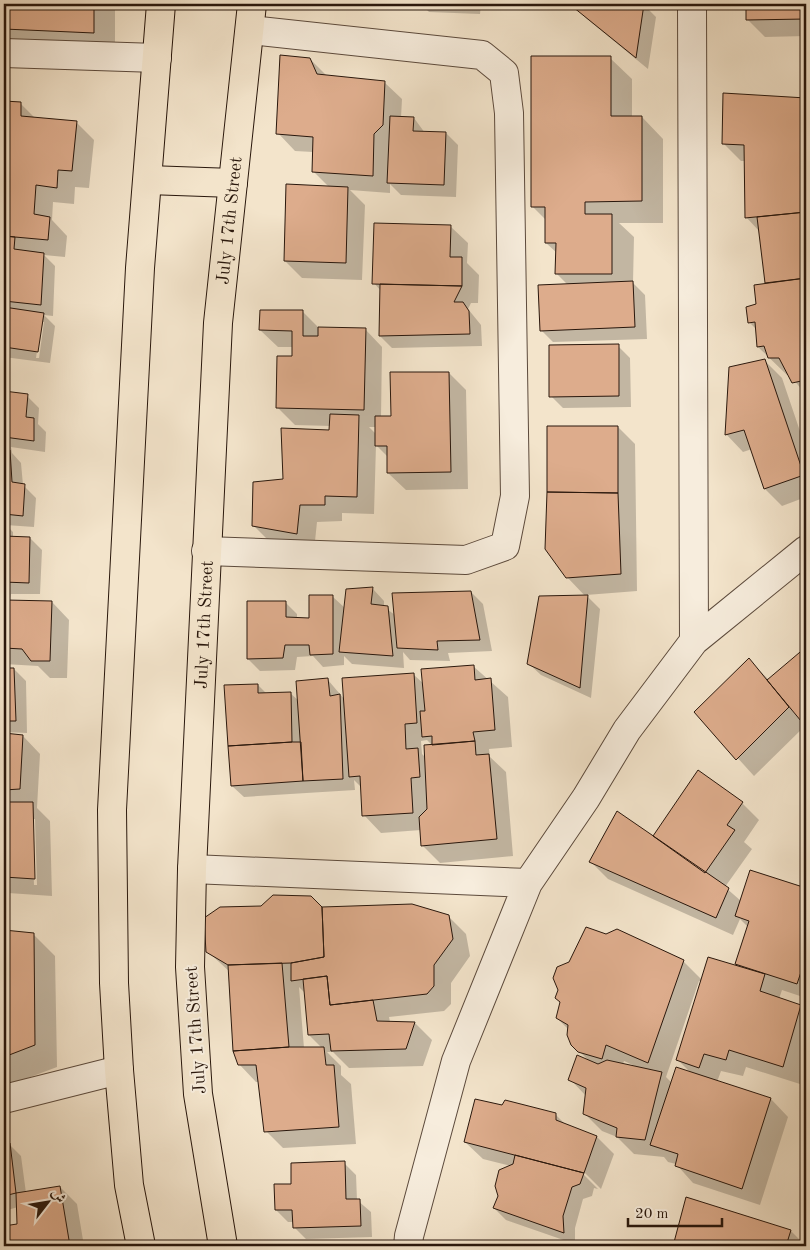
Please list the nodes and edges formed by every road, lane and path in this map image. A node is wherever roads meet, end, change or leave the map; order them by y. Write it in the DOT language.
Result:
graph roads {
  1 [pos="162,4"];
  2 [pos="692,4"];
  3 [pos="251,17"];
  4 [pos="4,53"];
  5 [pos="157,58"];
  6 [pos="148,180"];
  7 [pos="233,183"];
  8 [pos="806,550"];
  9 [pos="206,552"];
  10 [pos="694,641"];
  11 [pos="192,869"];
  12 [pos="528,883"];
  13 [pos="118,1070"];
  14 [pos="4,1099"];
  15 [pos="141,1246"];
  16 [pos="223,1246"];
  17 [pos="408,1246"];
  1 -- 5 [label="main road"];
  2 -- 10 [label="street"];
  3 -- 7 [label="main road, July 17th Street"];
  3 -- 9 [label="street"];
  4 -- 5 [label="street"];
  5 -- 6 [label="main road"];
  6 -- 7 [label="main road"];
  6 -- 13 [label="main road"];
  7 -- 9 [label="main road, July 17th Street"];
  8 -- 10 [label="street"];
  9 -- 11 [label="main road, July 17th Street"];
  10 -- 12 [label="street"];
  11 -- 12 [label="street"];
  11 -- 16 [label="main road, July 17th Street"];
  12 -- 17 [label="street"];
  13 -- 14 [label="street"];
  13 -- 15 [label="main road"];
}
